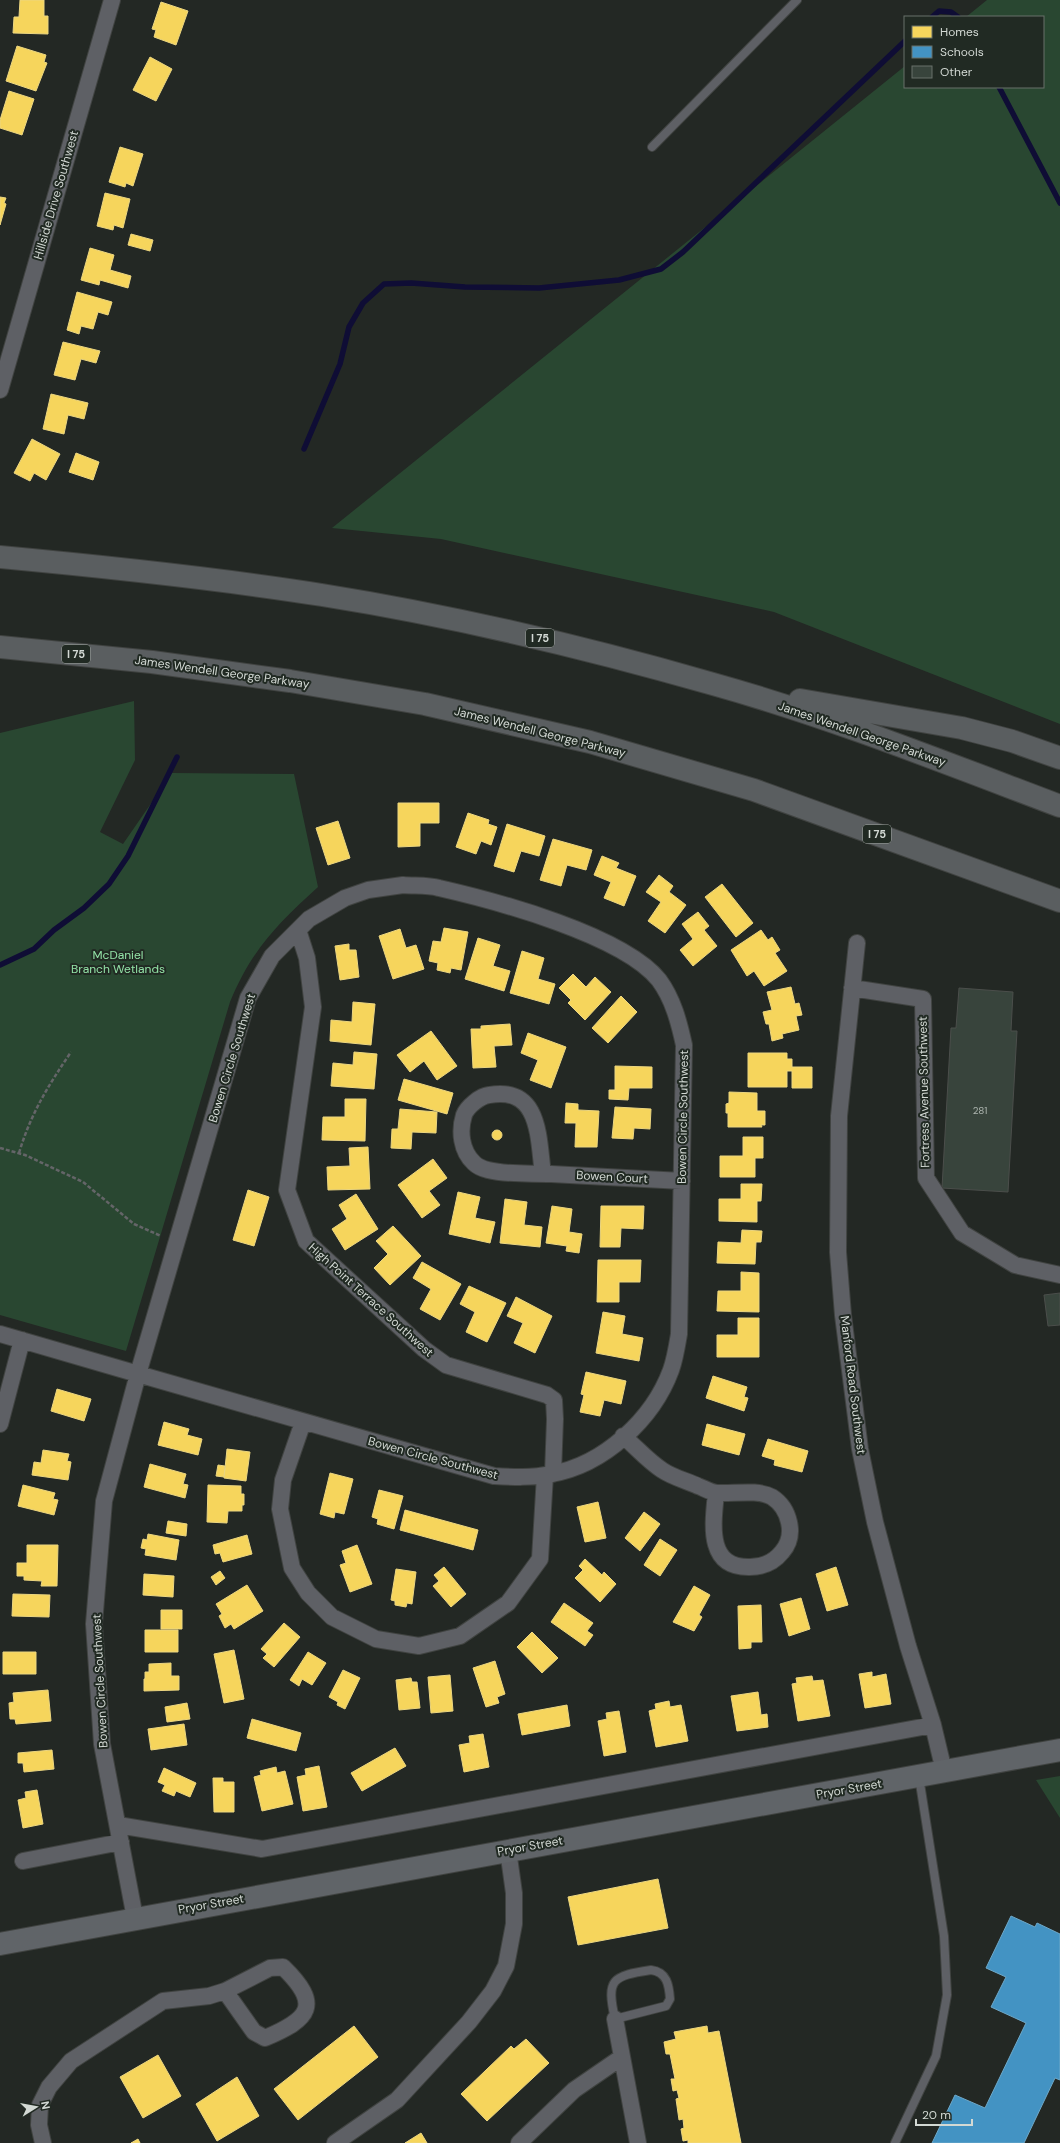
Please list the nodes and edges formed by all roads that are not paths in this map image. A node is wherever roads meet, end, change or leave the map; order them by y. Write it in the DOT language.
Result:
graph roads {
  1 [pos="112,0"];
  2 [pos="797,0"];
  3 [pos="652,147"];
  4 [pos="0,390"];
  5 [pos="0,557"];
  6 [pos="0,647"];
  7 [pos="716,685"];
  8 [pos="1060,758"];
  9 [pos="1060,806"];
  10 [pos="999,878"];
  11 [pos="1060,901"];
  12 [pos="1060,912"];
  13 [pos="298,930"];
  14 [pos="858,943"];
  15 [pos="852,988"];
  16 [pos="543,1174"];
  17 [pos="682,1181"];
  18 [pos="1060,1275"];
  19 [pos="0,1334"];
  20 [pos="22,1340"];
  21 [pos="138,1374"];
  22 [pos="1,1422"];
  23 [pos="303,1422"];
  24 [pos="624,1436"];
  25 [pos="549,1475"];
  26 [pos="716,1493"];
  27 [pos="933,1726"];
  28 [pos="1060,1750"];
  29 [pos="944,1771"];
  30 [pos="919,1776"];
  31 [pos="118,1826"];
  32 [pos="121,1842"];
  33 [pos="508,1850"];
  34 [pos="23,1861"];
  35 [pos="135,1918"];
  36 [pos="0,1944"];
  37 [pos="225,1991"];
  38 [pos="615,2019"];
  39 [pos="622,2057"];
  40 [pos="43,2143"];
  41 [pos="335,2143"];
  42 [pos="519,2143"];
  43 [pos="638,2143"];
  44 [pos="895,2143"];
  1 -- 4 [label="street, Hillside Drive Southwest"];
  2 -- 3 [label="lane"];
  5 -- 7 [label="highway, James Wendell George Parkway / I 75"];
  6 -- 10 [label="highway, James Wendell George Parkway / I 75"];
  7 -- 8 [label="highway"];
  7 -- 9 [label="highway, James Wendell George Parkway / I 75"];
  10 -- 11 [label="highway, James Wendell George Parkway / I 75"];
  10 -- 12 [label="highway"];
  13 -- 17 [label="street, Bowen Circle Southwest"];
  13 -- 21 [label="street, Bowen Circle Southwest"];
  13 -- 25 [label="street, High Point Terrace Southwest"];
  14 -- 15 [label="street, Manford Road Southwest"];
  15 -- 18 [label="street, Fortress Avenue Southwest"];
  15 -- 27 [label="street, Manford Road Southwest"];
  16 -- 16 [label="street, Bowen Court"];
  16 -- 17 [label="street, Bowen Court"];
  17 -- 24 [label="street, Bowen Circle Southwest"];
  19 -- 20 [label="street, Bowen Circle Southwest"];
  20 -- 21 [label="street, Bowen Circle Southwest"];
  20 -- 22 [label="street"];
  21 -- 23 [label="street, Bowen Circle Southwest"];
  21 -- 31 [label="street, Bowen Circle Southwest"];
  23 -- 25 [label="street, Bowen Circle Southwest"];
  23 -- 25 [label="street"];
  24 -- 25 [label="street, Bowen Circle Southwest"];
  24 -- 26 [label="street"];
  26 -- 26 [label="street"];
  27 -- 29 [label="street, Manford Road Southwest"];
  27 -- 31 [label="street"];
  28 -- 29 [label="main road, Pryor Street"];
  29 -- 30 [label="main road, Pryor Street"];
  30 -- 33 [label="main road, Pryor Street"];
  30 -- 44 [label="lane"];
  31 -- 32 [label="street, Bowen Circle Southwest"];
  32 -- 34 [label="street"];
  32 -- 35 [label="street, Bowen Circle Southwest"];
  33 -- 35 [label="main road, Pryor Street"];
  33 -- 41 [label="street"];
  35 -- 36 [label="main road, Pryor Street"];
  37 -- 37 [label="street"];
  37 -- 40 [label="street"];
  38 -- 38 [label="lane"];
  38 -- 39 [label="street"];
  39 -- 42 [label="street"];
  39 -- 43 [label="street"];
}
